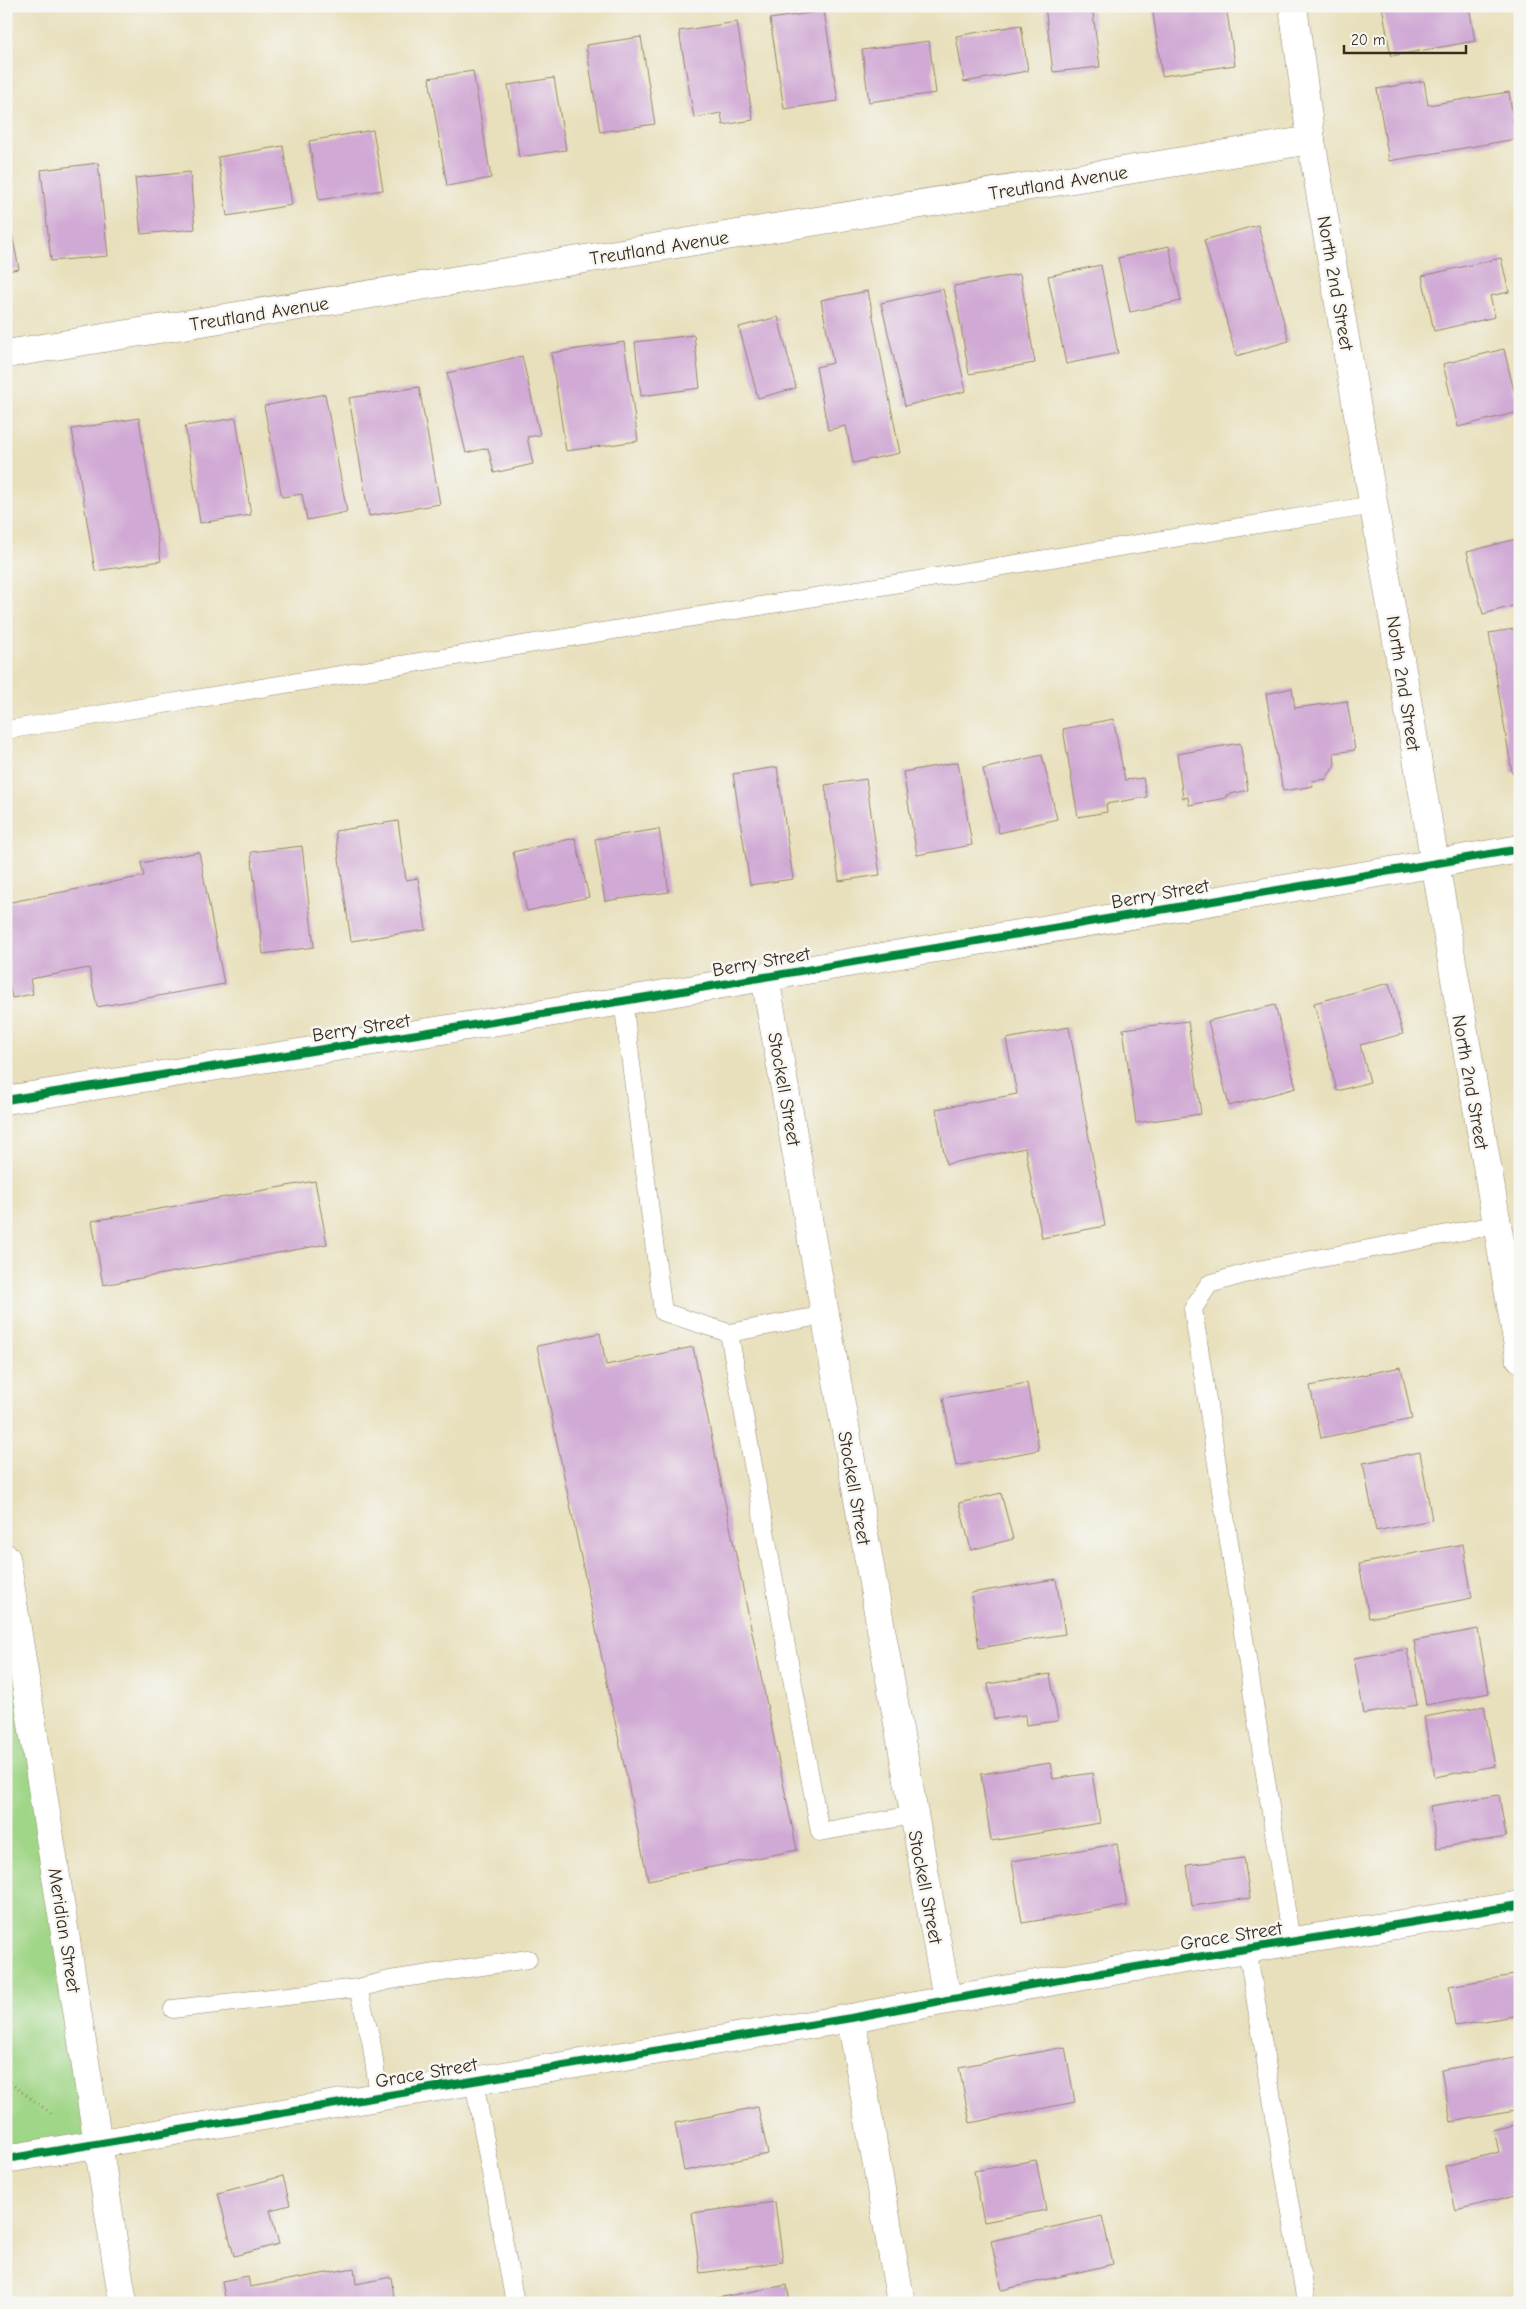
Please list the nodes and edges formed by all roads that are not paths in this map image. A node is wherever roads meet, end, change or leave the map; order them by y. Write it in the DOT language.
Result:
graph roads {
  1 [pos="1293,6"];
  2 [pos="1311,140"];
  3 [pos="6,354"];
  4 [pos="1374,505"];
  5 [pos="6,730"];
  6 [pos="1520,849"];
  7 [pos="1434,862"];
  8 [pos="765,977"];
  9 [pos="623,1001"];
  10 [pos="6,1100"];
  11 [pos="1495,1225"];
  12 [pos="825,1315"];
  13 [pos="729,1333"];
  14 [pos="1520,1358"];
  15 [pos="6,1558"];
  16 [pos="913,1815"];
  17 [pos="1520,1905"];
  18 [pos="1291,1942"];
  19 [pos="1247,1948"];
  20 [pos="528,1959"];
  21 [pos="358,1988"];
  22 [pos="947,1999"];
  23 [pos="173,2009"];
  24 [pos="851,2018"];
  25 [pos="474,2081"];
  26 [pos="379,2096"];
  27 [pos="98,2144"];
  28 [pos="6,2158"];
  29 [pos="123,2303"];
  30 [pos="515,2303"];
  31 [pos="901,2303"];
  32 [pos="1306,2303"];
  1 -- 2 [label="street, North 2nd Street"];
  2 -- 3 [label="street, Treutland Avenue"];
  2 -- 4 [label="street, North 2nd Street"];
  4 -- 5 [label="lane"];
  4 -- 7 [label="street, North 2nd Street"];
  6 -- 7 [label="street, Berry Street"];
  7 -- 8 [label="street, Berry Street"];
  7 -- 11 [label="street, North 2nd Street"];
  8 -- 9 [label="street, Berry Street"];
  8 -- 12 [label="street, Stockell Street"];
  9 -- 10 [label="street, Berry Street"];
  9 -- 13 [label="lane"];
  11 -- 14 [label="street, North 2nd Street"];
  11 -- 18 [label="lane"];
  12 -- 13 [label="lane"];
  12 -- 16 [label="street, Stockell Street"];
  13 -- 16 [label="lane"];
  15 -- 27 [label="street, Meridian Street"];
  16 -- 22 [label="street, Stockell Street"];
  17 -- 18 [label="street, Grace Street"];
  18 -- 19 [label="street, Grace Street"];
  19 -- 22 [label="street, Grace Street"];
  19 -- 32 [label="lane"];
  20 -- 21 [label="lane"];
  21 -- 23 [label="lane"];
  21 -- 26 [label="lane"];
  22 -- 24 [label="street, Grace Street"];
  24 -- 25 [label="street, Grace Street"];
  24 -- 31 [label="street"];
  25 -- 26 [label="street, Grace Street"];
  25 -- 30 [label="lane"];
  26 -- 27 [label="street, Grace Street"];
  27 -- 28 [label="street, Grace Street"];
  27 -- 29 [label="street, Meridian Street"];
}
